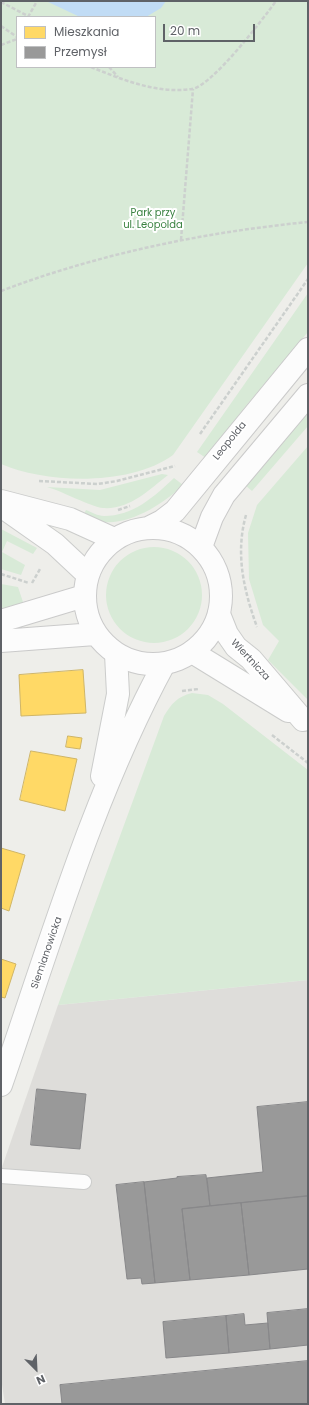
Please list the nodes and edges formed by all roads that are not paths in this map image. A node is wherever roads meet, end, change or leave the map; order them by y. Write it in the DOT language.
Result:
graph roads {
  1 [pos="308,349"];
  2 [pos="308,395"];
  3 [pos="1,501"];
  4 [pos="1,506"];
  5 [pos="148,528"];
  6 [pos="114,539"];
  7 [pos="201,547"];
  8 [pos="87,574"];
  9 [pos="84,596"];
  10 [pos="219,614"];
  11 [pos="1,622"];
  12 [pos="95,634"];
  13 [pos="1,641"];
  14 [pos="192,652"];
  15 [pos="116,654"];
  16 [pos="164,664"];
  17 [pos="306,722"];
  18 [pos="93,820"];
  19 [pos="1,1085"];
  20 [pos="1,1176"];
  21 [pos="84,1182"];
  1 -- 5 [label="street, Leopolda"];
  2 -- 7 [label="street"];
  3 -- 6 [label="street"];
  4 -- 8 [label="street"];
  5 -- 6 [label="street"];
  5 -- 7 [label="street"];
  6 -- 8 [label="street"];
  7 -- 10 [label="street"];
  8 -- 9 [label="street"];
  9 -- 11 [label="street"];
  9 -- 12 [label="street"];
  10 -- 14 [label="street"];
  10 -- 17 [label="street, Wiertnicza"];
  12 -- 13 [label="street"];
  12 -- 15 [label="street"];
  14 -- 16 [label="street"];
  14 -- 17 [label="street, Wiertnicza"];
  15 -- 16 [label="street"];
  15 -- 18 [label="street, Siemianowicka"];
  16 -- 18 [label="street, Siemianowicka"];
  18 -- 19 [label="street, Siemianowicka"];
  20 -- 21 [label="lane"];
}
